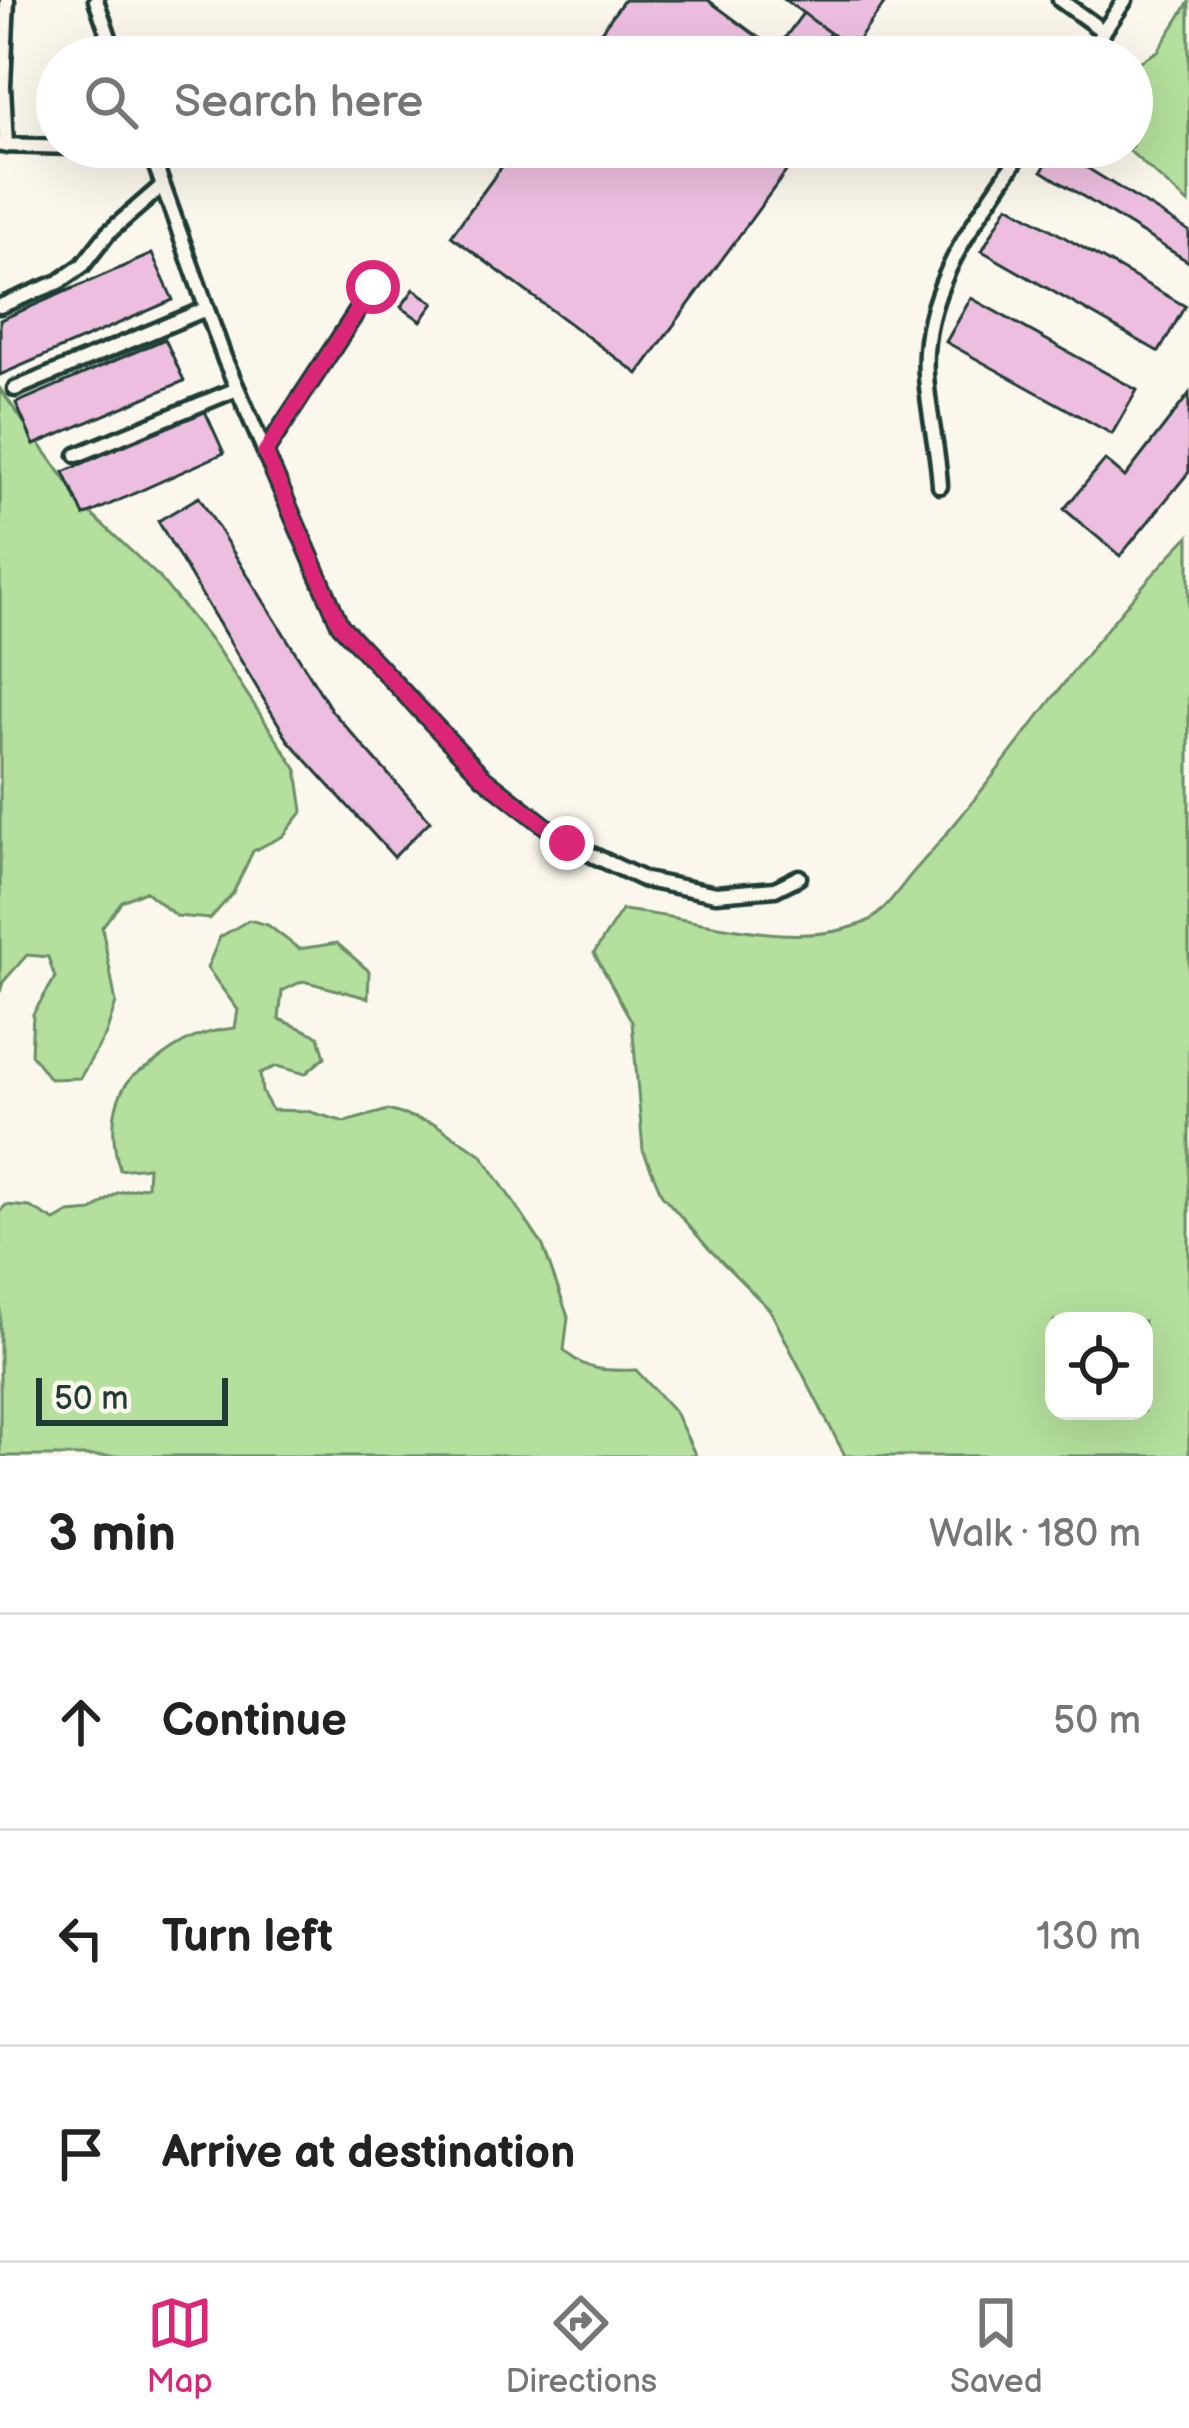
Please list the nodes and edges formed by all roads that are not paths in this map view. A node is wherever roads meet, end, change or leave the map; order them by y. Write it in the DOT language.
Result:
graph roads {
  1 [pos="7,0"];
  2 [pos="96,0"];
  3 [pos="1060,0"];
  4 [pos="1125,0"];
  5 [pos="1103,31"];
  6 [pos="109,36"];
  7 [pos="1100,36"];
  8 [pos="3,146"];
  9 [pos="36,146"];
  10 [pos="156,168"];
  11 [pos="1011,168"];
  12 [pos="162,186"];
  13 [pos="373,287"];
  14 [pos="0,306"];
  15 [pos="206,309"];
  16 [pos="15,389"];
  17 [pos="238,389"];
  18 [pos="265,452"];
  19 [pos="77,454"];
  20 [pos="940,486"];
  21 [pos="800,878"];
  1 -- 8 [label="lane"];
  2 -- 6 [label="lane"];
  3 -- 5 [label="lane"];
  4 -- 5 [label="lane"];
  5 -- 7 [label="lane"];
  8 -- 9 [label="lane"];
  10 -- 12 [label="lane"];
  11 -- 20 [label="lane"];
  12 -- 14 [label="lane"];
  12 -- 15 [label="lane"];
  13 -- 18 [label="lane"];
  15 -- 16 [label="lane"];
  15 -- 17 [label="lane"];
  17 -- 18 [label="lane"];
  17 -- 19 [label="lane"];
  18 -- 21 [label="lane"];
}
